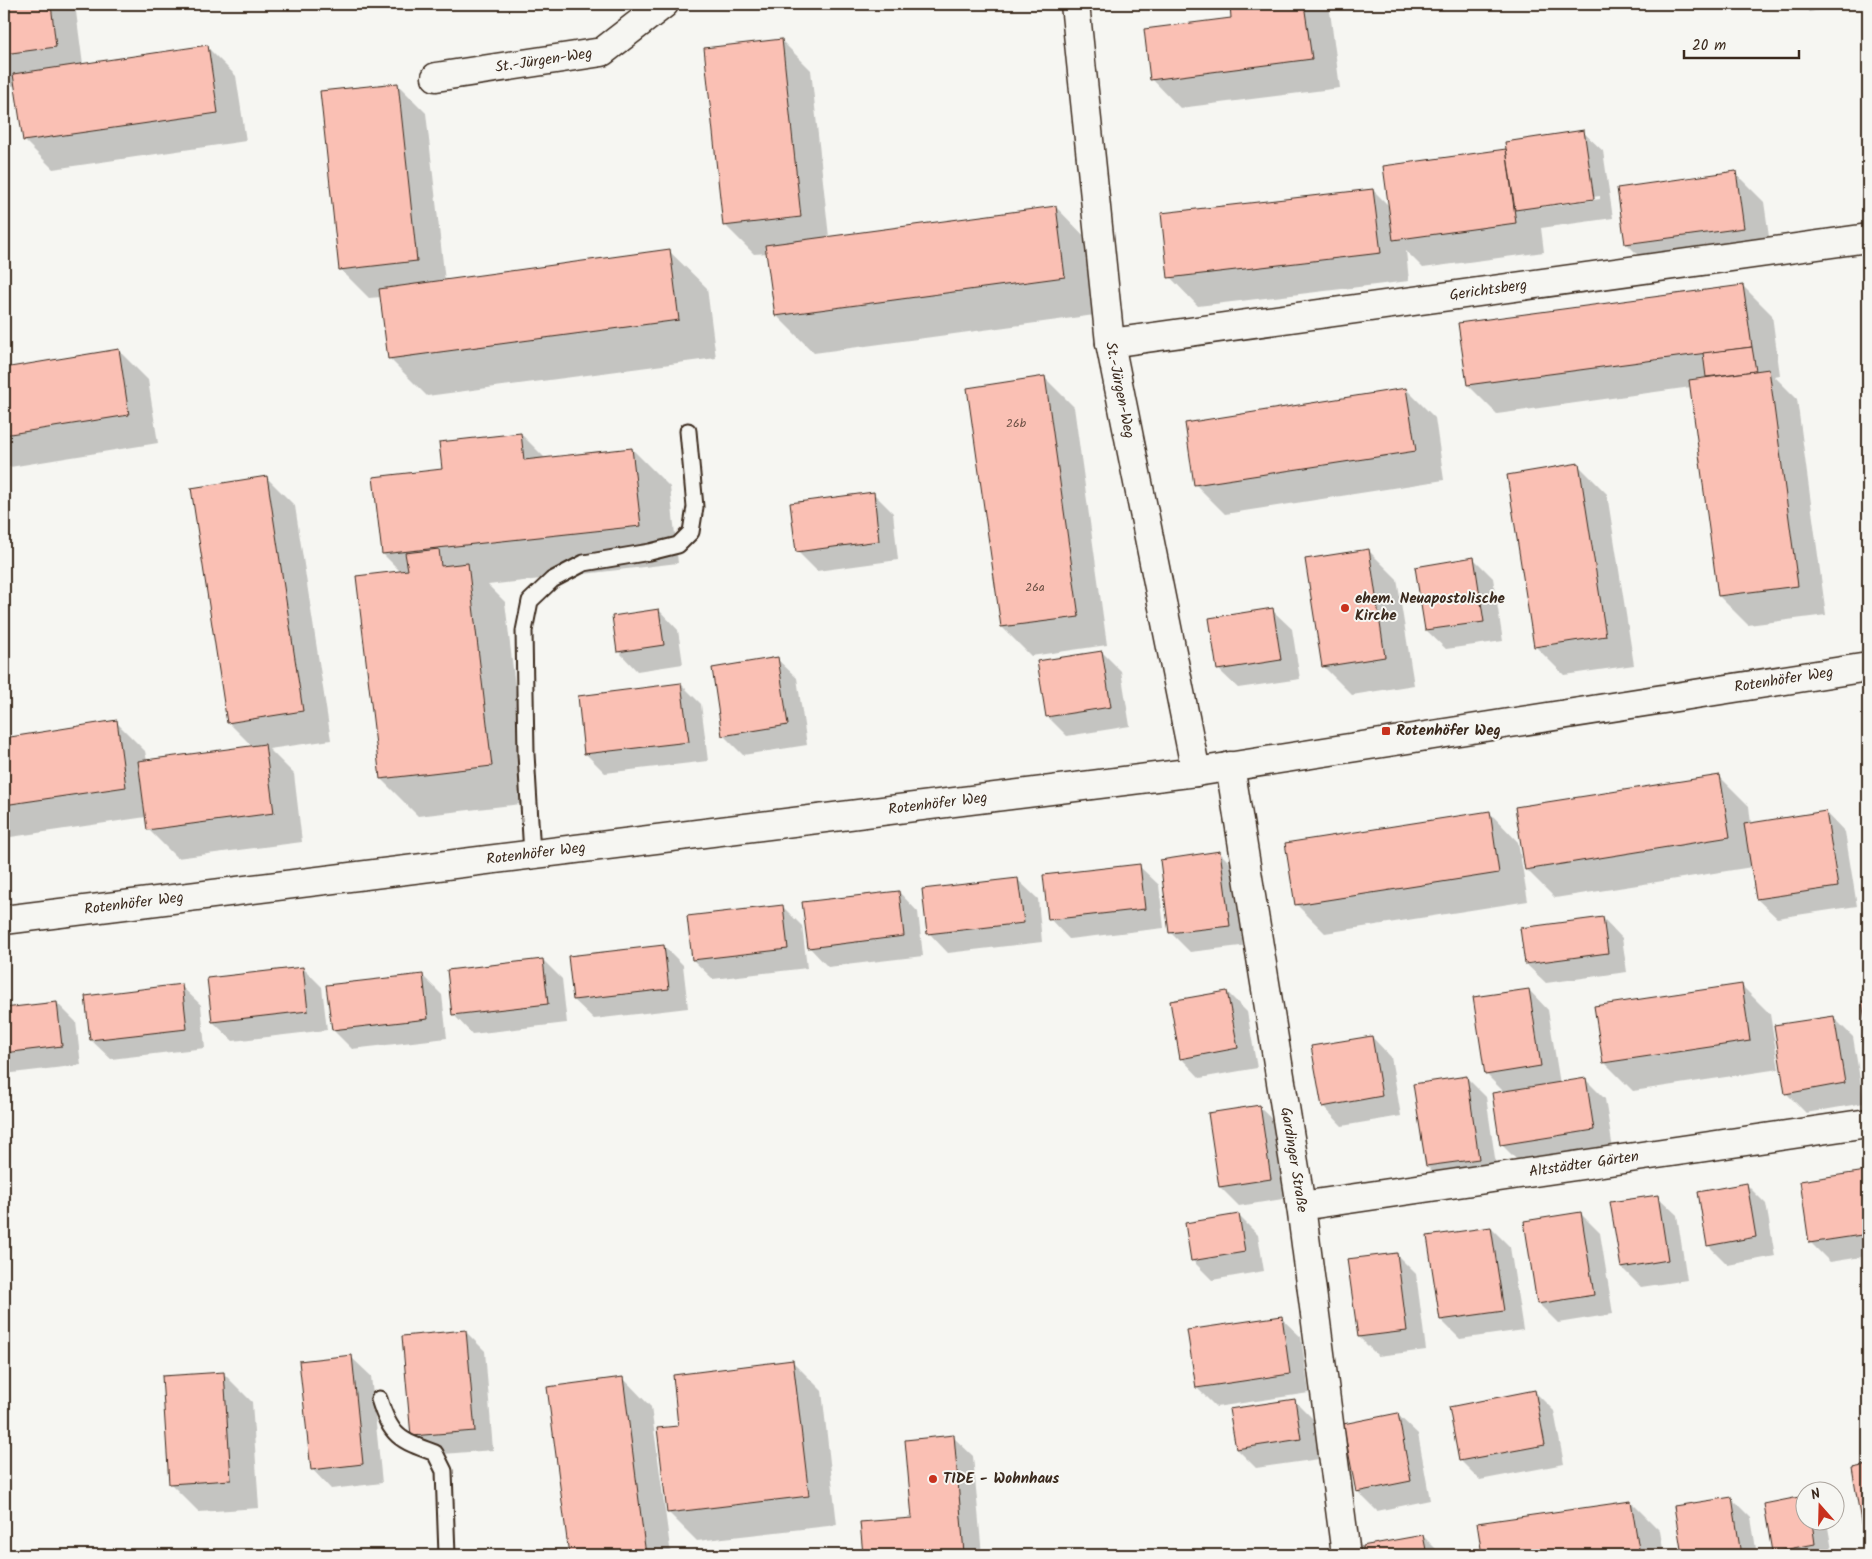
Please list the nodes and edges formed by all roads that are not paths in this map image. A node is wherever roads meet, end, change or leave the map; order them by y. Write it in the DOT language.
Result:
graph roads {
  1 [pos="664,4"];
  2 [pos="1075,4"];
  3 [pos="436,77"];
  4 [pos="1868,238"];
  5 [pos="1110,343"];
  6 [pos="688,431"];
  7 [pos="1868,667"];
  8 [pos="1230,766"];
  9 [pos="1196,772"];
  10 [pos="532,854"];
  11 [pos="4,920"];
  12 [pos="1868,1123"];
  13 [pos="1301,1206"];
  14 [pos="379,1399"];
  15 [pos="447,1555"];
  16 [pos="1346,1555"];
  1 -- 3 [label="street, St.-Jürgen-Weg"];
  2 -- 5 [label="street, St.-Jürgen-Weg"];
  4 -- 5 [label="street, Gerichtsberg"];
  5 -- 9 [label="street, St.-Jürgen-Weg"];
  6 -- 10 [label="lane"];
  7 -- 8 [label="street, Rotenhöfer Weg"];
  8 -- 9 [label="street, Rotenhöfer Weg"];
  8 -- 13 [label="street, Gardinger Straße"];
  9 -- 10 [label="street, Rotenhöfer Weg"];
  10 -- 11 [label="street, Rotenhöfer Weg"];
  12 -- 13 [label="street, Altstädter Gärten"];
  13 -- 16 [label="street, Gardinger Straße"];
  14 -- 15 [label="lane"];
}
